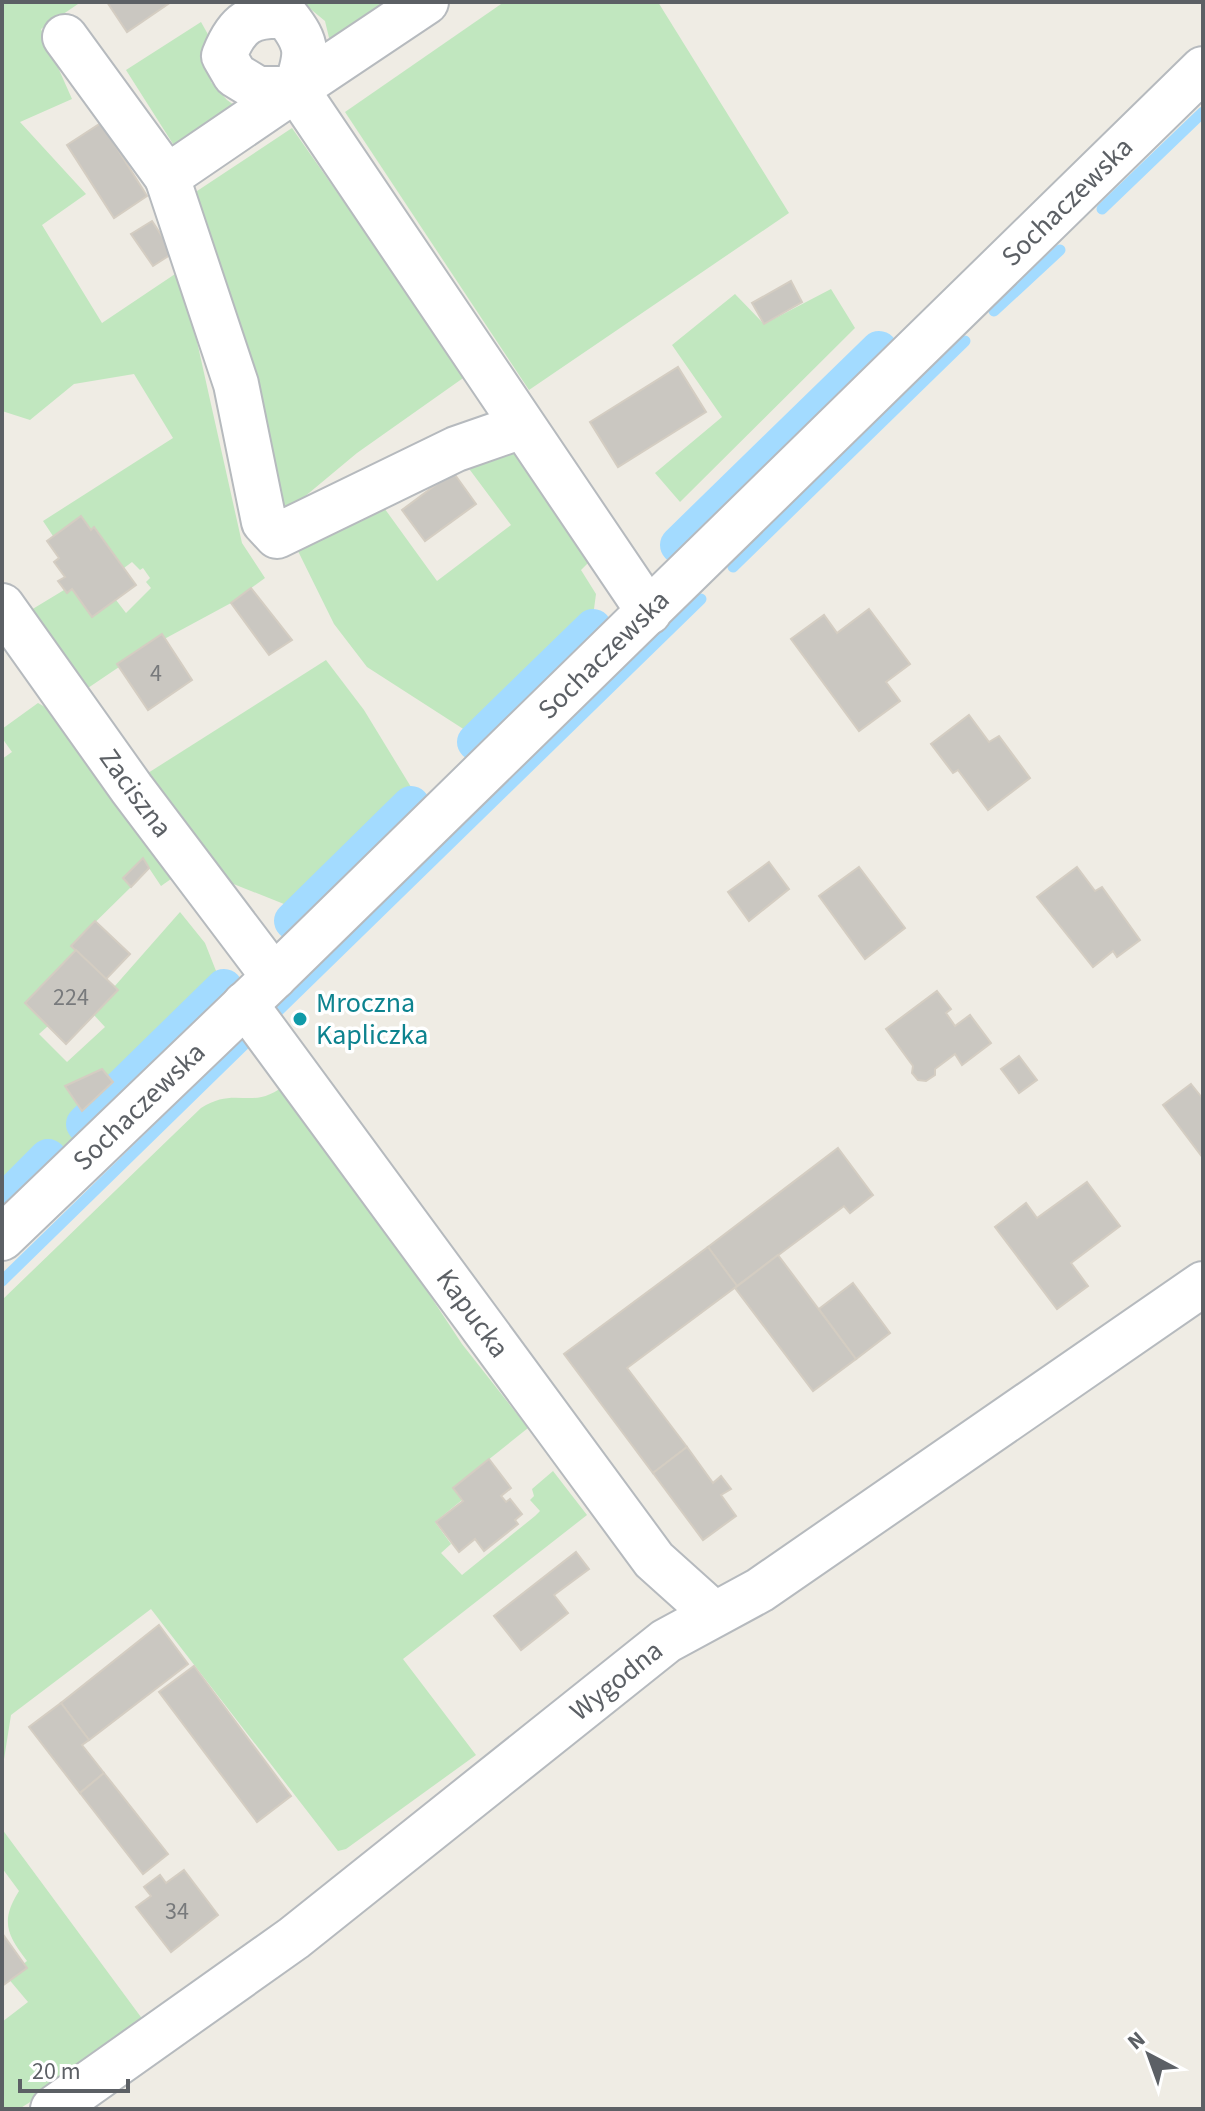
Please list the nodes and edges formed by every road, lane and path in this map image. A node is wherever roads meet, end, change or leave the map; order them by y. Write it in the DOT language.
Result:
graph roads {
  1 [pos="426,2"];
  2 [pos="65,37"];
  3 [pos="1203,69"];
  4 [pos="296,89"];
  5 [pos="167,177"];
  6 [pos="522,426"];
  7 [pos="2,606"];
  8 [pos="649,612"];
  9 [pos="260,991"];
  10 [pos="2,1238"];
  11 [pos="1203,1284"];
  12 [pos="713,1613"];
  13 [pos="53,2109"];
  1 -- 4 [label="street"];
  2 -- 5 [label="street"];
  3 -- 8 [label="street, Sochaczewska"];
  4 -- 5 [label="street"];
  4 -- 6 [label="street"];
  5 -- 6 [label="street"];
  6 -- 8 [label="street"];
  7 -- 9 [label="street, Zaciszna"];
  8 -- 9 [label="street, Sochaczewska"];
  9 -- 10 [label="street, Sochaczewska"];
  9 -- 12 [label="street, Kapucka"];
  11 -- 12 [label="street, Wygodna"];
  12 -- 13 [label="street, Wygodna"];
}
